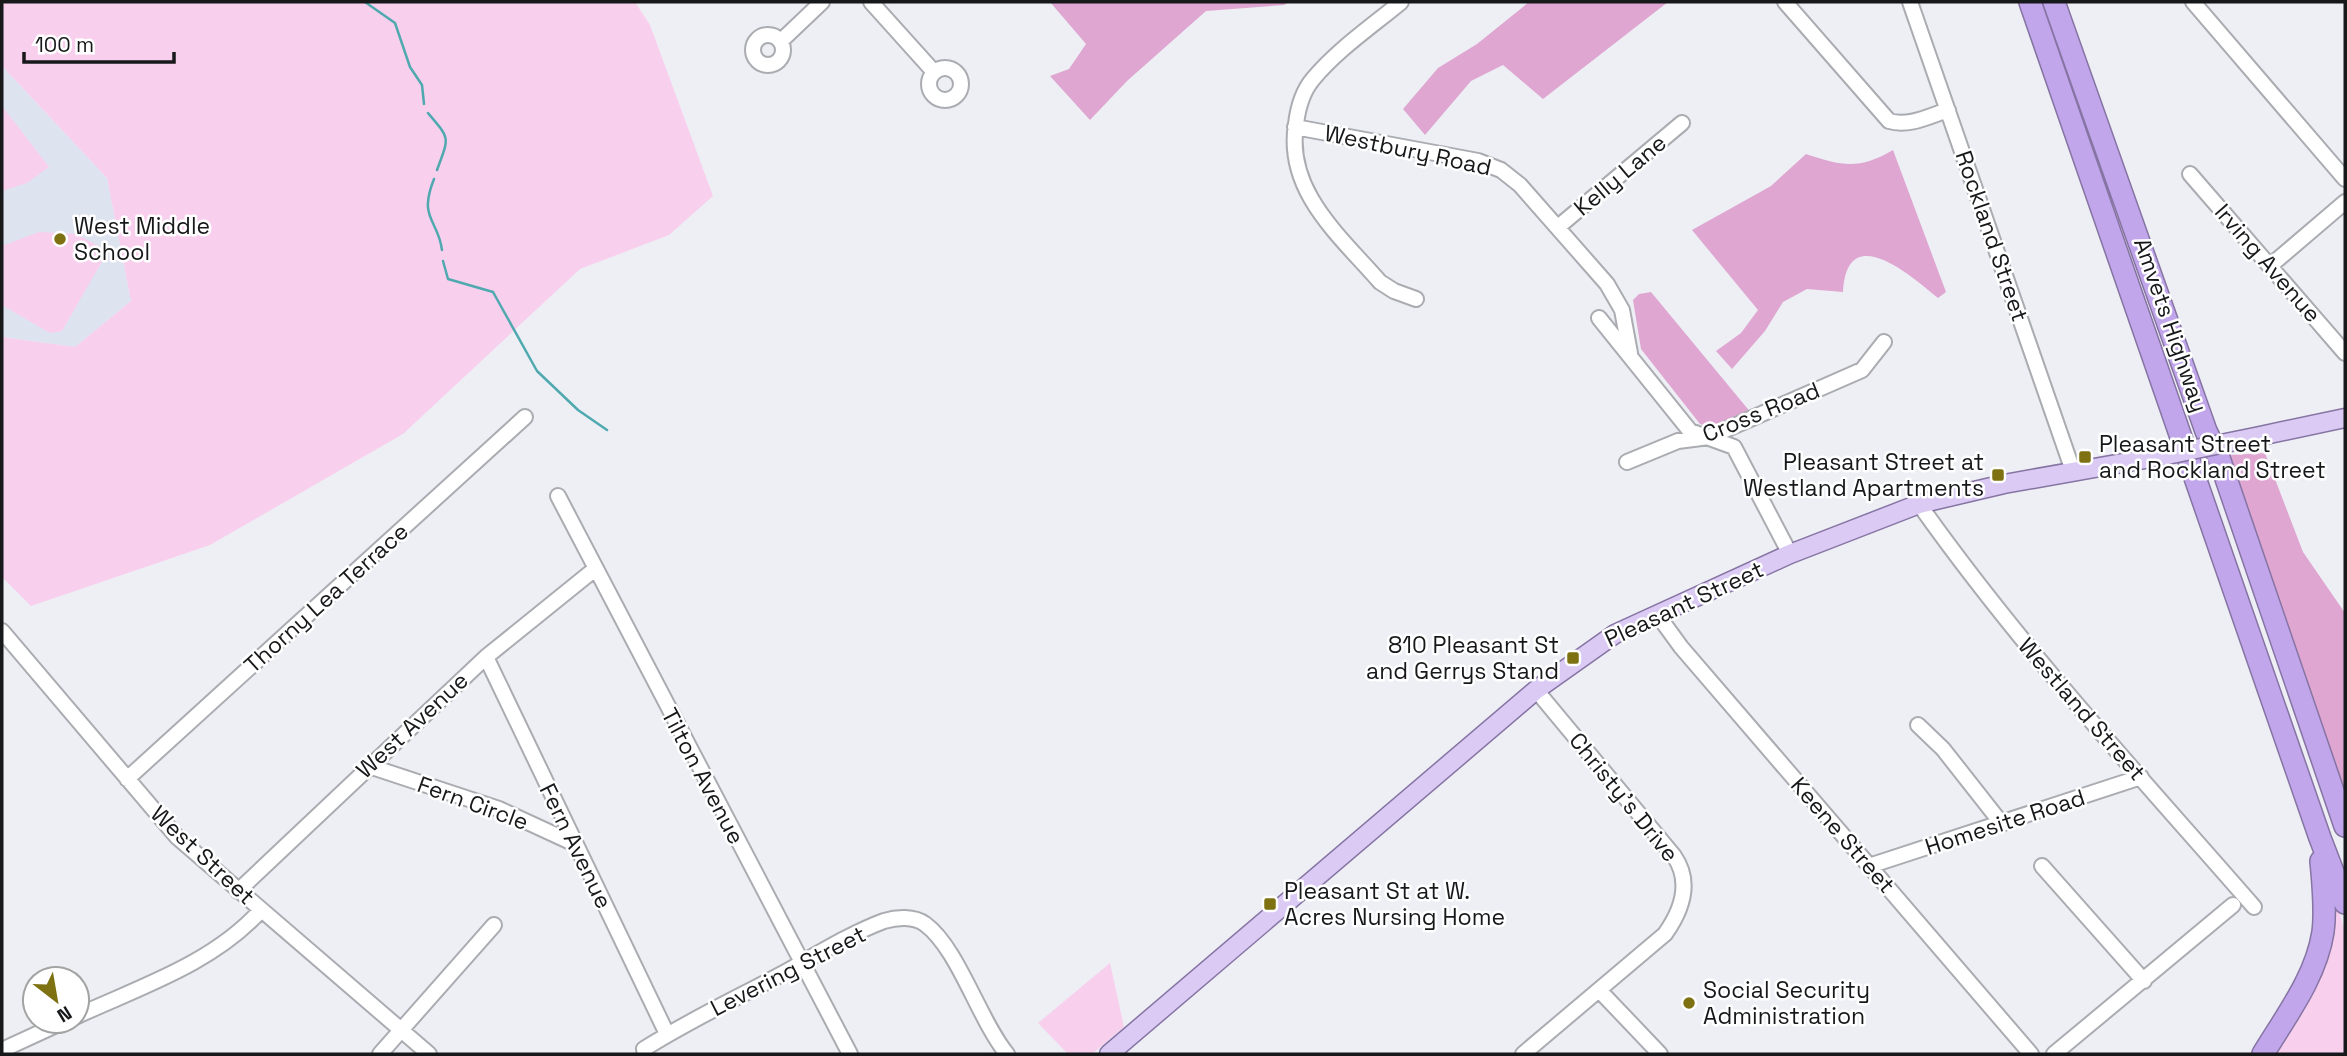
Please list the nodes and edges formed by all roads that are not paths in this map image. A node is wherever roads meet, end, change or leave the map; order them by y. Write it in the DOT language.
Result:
graph roads {
  1 [pos="822,2"];
  2 [pos="871,2"];
  3 [pos="1401,2"];
  4 [pos="1785,2"];
  5 [pos="1910,2"];
  6 [pos="2030,2"];
  7 [pos="2054,2"];
  8 [pos="2193,2"];
  9 [pos="780,41"];
  10 [pos="934,72"];
  11 [pos="1948,110"];
  12 [pos="1682,123"];
  13 [pos="1295,127"];
  14 [pos="2190,174"];
  15 [pos="2345,179"];
  16 [pos="2345,202"];
  17 [pos="1558,227"];
  18 [pos="2270,266"];
  19 [pos="1416,299"];
  20 [pos="1599,318"];
  21 [pos="1884,342"];
  22 [pos="1630,353"];
  23 [pos="2345,353"];
  24 [pos="525,417"];
  25 [pos="2345,418"];
  26 [pos="1709,438"];
  27 [pos="1627,462"];
  28 [pos="2073,471"];
  29 [pos="558,496"];
  30 [pos="1919,504"];
  31 [pos="1790,554"];
  32 [pos="595,569"];
  33 [pos="1657,614"];
  34 [pos="2,631"];
  35 [pos="486,657"];
  36 [pos="1536,690"];
  37 [pos="1918,725"];
  38 [pos="369,766"];
  39 [pos="2329,774"];
  40 [pos="2141,777"];
  41 [pos="127,779"];
  42 [pos="2345,801"];
  43 [pos="2002,824"];
  44 [pos="2345,826"];
  45 [pos="2320,838"];
  46 [pos="575,844"];
  47 [pos="1869,866"];
  48 [pos="2042,866"];
  49 [pos="238,891"];
  50 [pos="2345,903"];
  51 [pos="2233,905"];
  52 [pos="2254,908"];
  53 [pos="261,910"];
  54 [pos="494,925"];
  55 [pos="802,963"];
  56 [pos="2144,981"];
  57 [pos="1599,990"];
  58 [pos="91,1010"];
  59 [pos="404,1030"];
  60 [pos="667,1034"];
  61 [pos="37,1035"];
  62 [pos="1119,1051"];
  63 [pos="3,1052"];
  64 [pos="380,1054"];
  65 [pos="429,1054"];
  66 [pos="645,1054"];
  67 [pos="850,1054"];
  68 [pos="1007,1054"];
  69 [pos="1523,1054"];
  70 [pos="1660,1054"];
  71 [pos="2031,1054"];
  72 [pos="2054,1054"];
  73 [pos="2263,1054"];
  1 -- 9 [label="street"];
  2 -- 10 [label="street"];
  3 -- 13 [label="street"];
  4 -- 11 [label="street"];
  5 -- 11 [label="street, Rockland Street"];
  6 -- 45 [label="highway, Amvets Highway"];
  7 -- 39 [label="highway, Amvets Highway"];
  8 -- 15 [label="street"];
  11 -- 28 [label="street, Rockland Street"];
  12 -- 17 [label="street, Kelly Lane"];
  13 -- 17 [label="street, Westbury Road"];
  13 -- 19 [label="street"];
  14 -- 18 [label="street, Irving Avenue"];
  16 -- 18 [label="street"];
  17 -- 22 [label="street, Westbury Road"];
  18 -- 23 [label="street, Irving Avenue"];
  20 -- 22 [label="street"];
  21 -- 26 [label="street, Cross Road"];
  22 -- 26 [label="street"];
  24 -- 41 [label="street, Thorny Lea Terrace"];
  25 -- 28 [label="main road, Pleasant Street, bridge"];
  26 -- 27 [label="street, Cross Road"];
  26 -- 31 [label="street"];
  28 -- 30 [label="main road, Pleasant Street"];
  29 -- 32 [label="street, Tilton Avenue"];
  30 -- 31 [label="main road, Pleasant Street"];
  30 -- 40 [label="street, Westland Street"];
  31 -- 33 [label="main road, Pleasant Street"];
  32 -- 35 [label="street, West Avenue"];
  32 -- 55 [label="street, Tilton Avenue"];
  33 -- 36 [label="main road, Pleasant Street"];
  33 -- 47 [label="street, Keene Street"];
  34 -- 41 [label="street, West Street"];
  35 -- 38 [label="street, West Avenue"];
  35 -- 46 [label="street, Fern Avenue"];
  36 -- 57 [label="street, Christy's Drive"];
  36 -- 62 [label="main road, Pleasant Street"];
  37 -- 43 [label="street"];
  38 -- 46 [label="street, Fern Circle"];
  38 -- 49 [label="street, West Avenue"];
  39 -- 42 [label="highway"];
  39 -- 44 [label="highway, Amvets Highway"];
  40 -- 43 [label="street, Homesite Road"];
  40 -- 52 [label="street, Westland Street"];
  41 -- 49 [label="street, West Street"];
  43 -- 47 [label="street, Homesite Road"];
  45 -- 50 [label="highway, Amvets Highway"];
  45 -- 73 [label="highway"];
  46 -- 60 [label="street, Fern Avenue"];
  47 -- 71 [label="street, Keene Street"];
  48 -- 56 [label="street"];
  49 -- 53 [label="street, West Street"];
  51 -- 56 [label="street"];
  53 -- 58 [label="street"];
  53 -- 59 [label="street, West Street"];
  54 -- 59 [label="street"];
  55 -- 60 [label="street, Levering Street"];
  55 -- 67 [label="street, Tilton Avenue"];
  55 -- 68 [label="street, Levering Street"];
  56 -- 72 [label="street"];
  57 -- 69 [label="street, Christy's Drive"];
  57 -- 70 [label="street"];
  59 -- 64 [label="street"];
  59 -- 65 [label="street, West Street"];
  60 -- 66 [label="street, Levering Street"];
  61 -- 63 [label="street"];
}
